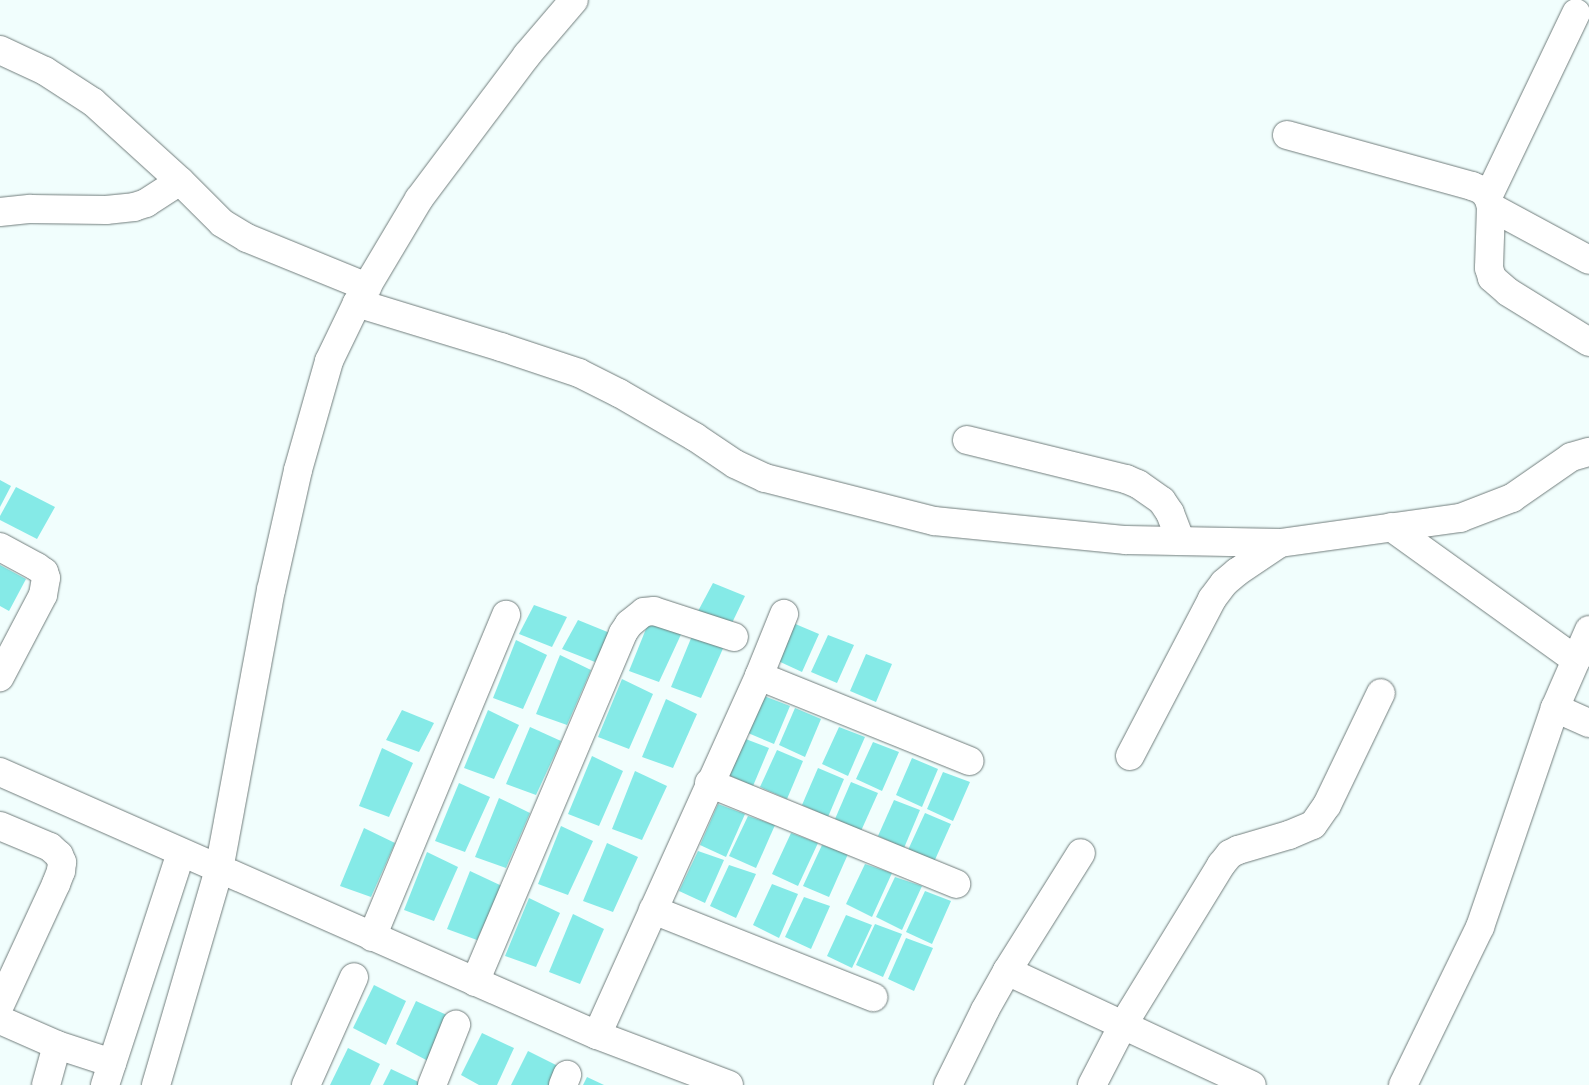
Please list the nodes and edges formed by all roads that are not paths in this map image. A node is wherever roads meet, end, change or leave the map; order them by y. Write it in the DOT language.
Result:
graph roads {
  1 [pos="574,0"];
  2 [pos="1576,13"];
  3 [pos="0,50"];
  4 [pos="1287,135"];
  5 [pos="180,181"];
  6 [pos="1489,202"];
  7 [pos="0,212"];
  8 [pos="1589,260"];
  9 [pos="362,295"];
  10 [pos="1589,342"];
  11 [pos="967,440"];
  12 [pos="1589,452"];
  13 [pos="1392,527"];
  14 [pos="1181,541"];
  15 [pos="1280,543"];
  16 [pos="0,547"];
  17 [pos="784,614"];
  18 [pos="506,615"];
  19 [pos="1589,630"];
  20 [pos="734,637"];
  21 [pos="1576,660"];
  22 [pos="759,676"];
  23 [pos="0,677"];
  24 [pos="1381,693"];
  25 [pos="1556,708"];
  26 [pos="1589,723"];
  27 [pos="1130,756"];
  28 [pos="969,761"];
  29 [pos="0,772"];
  30 [pos="709,783"];
  31 [pos="0,826"];
  32 [pos="180,853"];
  33 [pos="1081,853"];
  34 [pos="219,870"];
  35 [pos="956,884"];
  36 [pos="653,910"];
  37 [pos="372,937"];
  38 [pos="1007,971"];
  39 [pos="354,977"];
  40 [pos="475,982"];
  41 [pos="874,997"];
  42 [pos="0,1005"];
  43 [pos="0,1020"];
  44 [pos="456,1025"];
  45 [pos="1123,1025"];
  46 [pos="597,1035"];
  47 [pos="57,1045"];
  48 [pos="108,1074"];
  49 [pos="1238,1082"];
  50 [pos="46,1085"];
  51 [pos="156,1085"];
  52 [pos="306,1085"];
  53 [pos="432,1085"];
  54 [pos="729,1085"];
  55 [pos="948,1085"];
  56 [pos="1092,1085"];
  57 [pos="1403,1085"];
  1 -- 9 [label="street"];
  2 -- 6 [label="street"];
  3 -- 5 [label="street"];
  4 -- 6 [label="street"];
  5 -- 7 [label="street"];
  5 -- 9 [label="street"];
  6 -- 8 [label="street"];
  6 -- 10 [label="street"];
  9 -- 14 [label="street"];
  9 -- 34 [label="street"];
  11 -- 14 [label="street"];
  12 -- 13 [label="street"];
  13 -- 15 [label="street"];
  13 -- 21 [label="street"];
  14 -- 15 [label="street"];
  15 -- 27 [label="street"];
  16 -- 23 [label="street"];
  17 -- 22 [label="street"];
  18 -- 37 [label="street"];
  19 -- 21 [label="street"];
  20 -- 40 [label="street"];
  21 -- 25 [label="street"];
  22 -- 28 [label="street"];
  22 -- 30 [label="street"];
  24 -- 45 [label="street"];
  25 -- 26 [label="street"];
  25 -- 57 [label="street"];
  29 -- 32 [label="street"];
  30 -- 35 [label="street"];
  30 -- 36 [label="street"];
  31 -- 42 [label="street"];
  32 -- 34 [label="street"];
  32 -- 48 [label="street"];
  33 -- 38 [label="street"];
  34 -- 37 [label="street"];
  34 -- 51 [label="street"];
  36 -- 41 [label="street"];
  36 -- 46 [label="street"];
  37 -- 40 [label="street"];
  38 -- 45 [label="street"];
  38 -- 55 [label="street"];
  39 -- 52 [label="street"];
  40 -- 46 [label="street"];
  43 -- 47 [label="street"];
  44 -- 53 [label="street"];
  45 -- 49 [label="street"];
  45 -- 56 [label="street"];
  46 -- 54 [label="street"];
  47 -- 48 [label="street"];
  47 -- 50 [label="street"];
}
